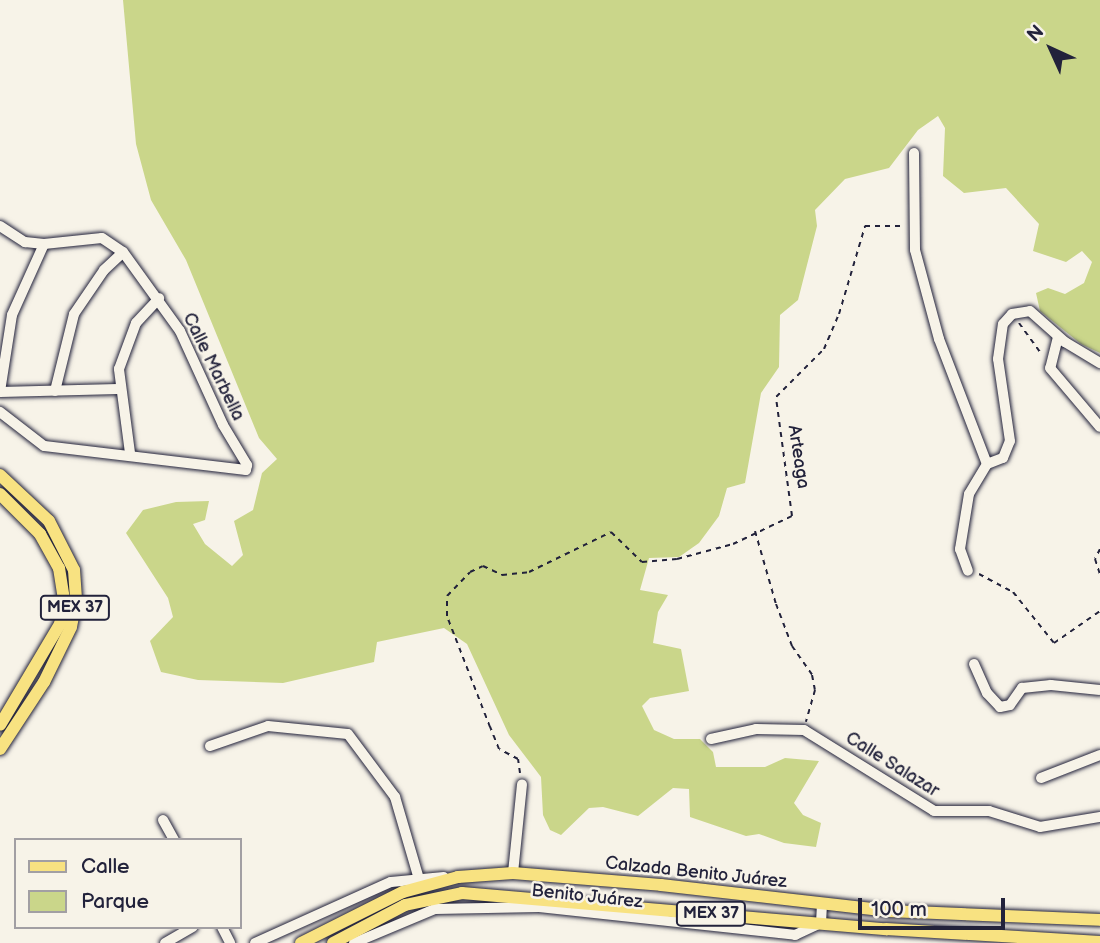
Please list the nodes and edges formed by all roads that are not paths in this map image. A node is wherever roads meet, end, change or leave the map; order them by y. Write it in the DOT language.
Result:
graph roads {
  1 [pos="914,153"];
  2 [pos="0,226"];
  3 [pos="44,244"];
  4 [pos="123,252"];
  5 [pos="159,298"];
  6 [pos="1058,337"];
  7 [pos="1100,363"];
  8 [pos="118,389"];
  9 [pos="55,391"];
  10 [pos="0,392"];
  11 [pos="0,412"];
  12 [pos="1100,427"];
  13 [pos="130,453"];
  14 [pos="987,464"];
  15 [pos="0,475"];
  16 [pos="0,494"];
  17 [pos="968,571"];
  18 [pos="974,664"];
  19 [pos="1100,690"];
  20 [pos="0,725"];
  21 [pos="711,739"];
  22 [pos="210,746"];
  23 [pos="0,749"];
  24 [pos="1100,755"];
  25 [pos="1041,778"];
  26 [pos="522,784"];
  27 [pos="1100,817"];
  28 [pos="163,820"];
  29 [pos="173,838"];
  30 [pos="513,873"];
  31 [pos="420,882"];
  32 [pos="822,906"];
  33 [pos="888,911"];
  34 [pos="1100,920"];
  35 [pos="821,923"];
  36 [pos="189,929"];
  37 [pos="886,929"];
  38 [pos="945,938"];
  39 [pos="967,938"];
  40 [pos="1100,942"];
  41 [pos="164,943"];
  42 [pos="255,943"];
  43 [pos="301,943"];
  44 [pos="333,943"];
  45 [pos="354,943"];
  1 -- 14 [label="street"];
  2 -- 3 [label="street, Calle Marbella"];
  3 -- 4 [label="street, Calle Marbella"];
  3 -- 10 [label="street"];
  4 -- 5 [label="street, Calle Marbella"];
  4 -- 9 [label="street"];
  5 -- 8 [label="street"];
  5 -- 13 [label="street, Calle Marbella"];
  6 -- 7 [label="street"];
  6 -- 12 [label="street"];
  6 -- 14 [label="street"];
  8 -- 9 [label="street"];
  8 -- 13 [label="street"];
  9 -- 10 [label="street"];
  11 -- 13 [label="street"];
  14 -- 17 [label="street"];
  15 -- 23 [label="main road, MEX 37"];
  16 -- 20 [label="main road, MEX 37"];
  18 -- 19 [label="street"];
  21 -- 27 [label="street, Calle Salazar"];
  22 -- 31 [label="street"];
  24 -- 25 [label="street"];
  26 -- 30 [label="street"];
  28 -- 29 [label="street"];
  30 -- 31 [label="main road, Calzada Benito Juárez / MEX 37"];
  30 -- 32 [label="main road, Calzada Benito Juárez / MEX 37"];
  31 -- 42 [label="street"];
  31 -- 43 [label="main road, Calzada Benito Juárez / MEX 37"];
  32 -- 33 [label="main road, Calzada Benito Juárez / MEX 37"];
  32 -- 35 [label="street"];
  33 -- 34 [label="main road, Calzada Benito Juárez / MEX 37"];
  33 -- 37 [label="main road"];
  35 -- 37 [label="main road, MEX 37"];
  35 -- 44 [label="main road, MEX 37"];
  35 -- 45 [label="street, Benito Juárez"];
  36 -- 41 [label="street"];
  37 -- 38 [label="main road, MEX 37"];
  38 -- 39 [label="main road, MEX 37"];
  39 -- 40 [label="main road, MEX 37"];
}
